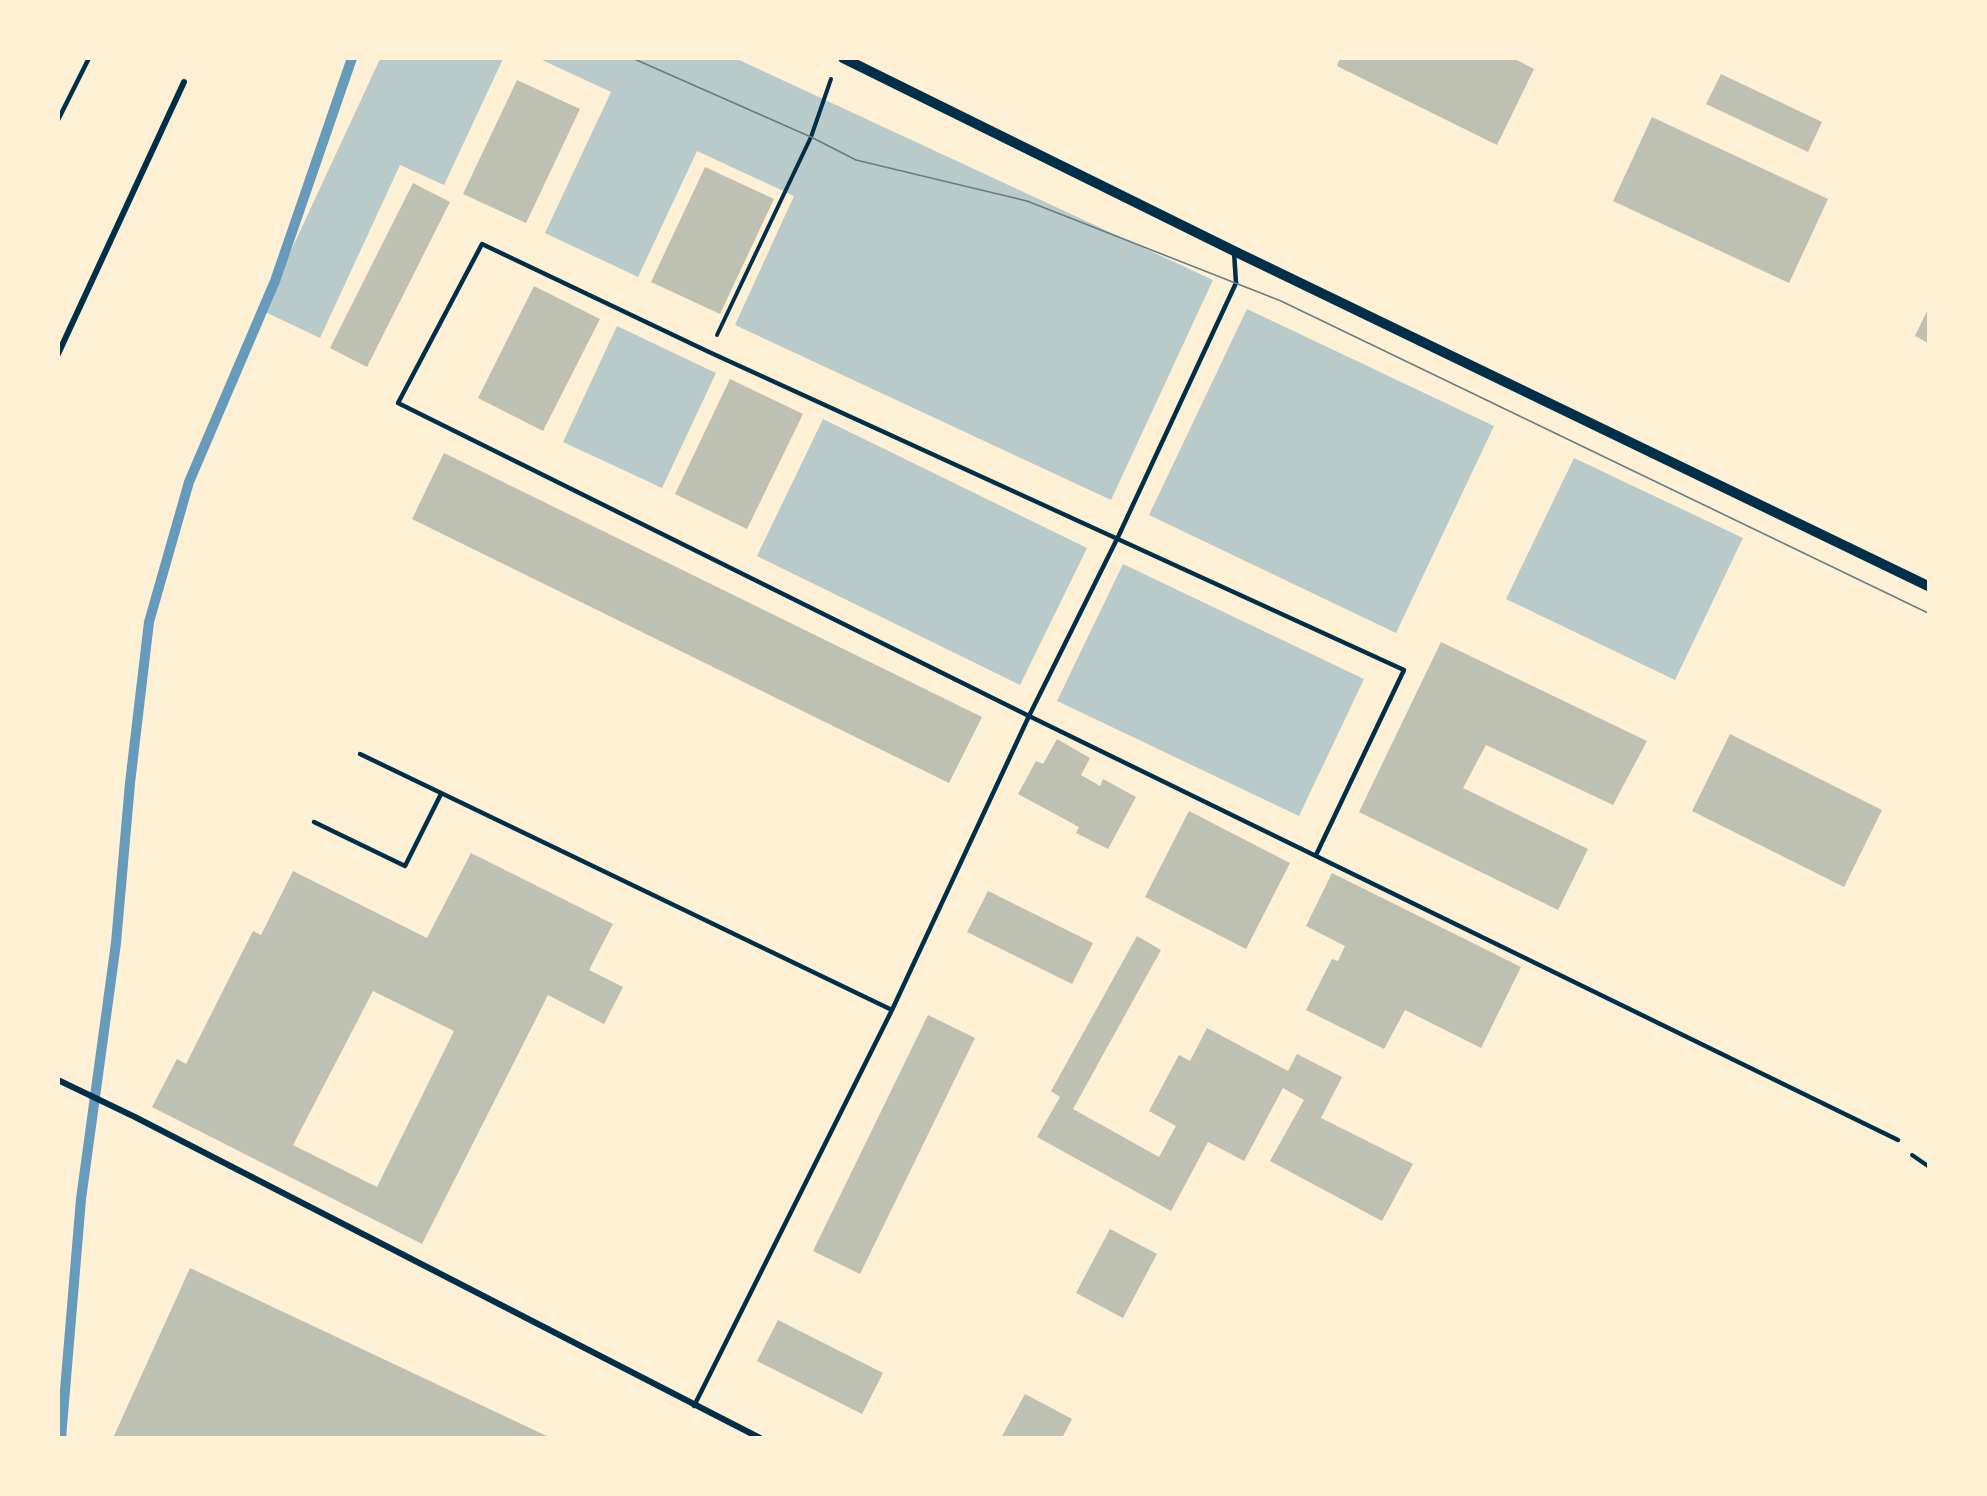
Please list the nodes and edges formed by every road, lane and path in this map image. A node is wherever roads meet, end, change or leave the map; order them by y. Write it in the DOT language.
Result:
graph roads {
  1 [pos="89,58"];
  2 [pos="843,58"];
  3 [pos="835,70"];
  4 [pos="184,82"];
  5 [pos="58,120"];
  6 [pos="1234,251"];
  7 [pos="709,352"];
  8 [pos="58,354"];
  9 [pos="1119,537"];
  10 [pos="1929,585"];
  11 [pos="1029,716"];
  12 [pos="360,754"];
  13 [pos="441,794"];
  14 [pos="314,822"];
  15 [pos="1316,855"];
  16 [pos="892,1010"];
  17 [pos="58,1080"];
  18 [pos="1898,1140"];
  19 [pos="694,1406"];
  20 [pos="760,1437"];
  1 -- 5 [label="lane"];
  2 -- 6 [label="street"];
  3 -- 7 [label="path"];
  4 -- 8 [label="street"];
  6 -- 9 [label="lane"];
  6 -- 10 [label="street"];
  7 -- 9 [label="lane"];
  7 -- 11 [label="lane"];
  9 -- 11 [label="lane"];
  9 -- 15 [label="lane"];
  11 -- 15 [label="lane"];
  11 -- 16 [label="lane"];
  12 -- 13 [label="lane"];
  13 -- 14 [label="lane"];
  13 -- 16 [label="lane"];
  15 -- 18 [label="lane"];
  16 -- 19 [label="lane"];
  17 -- 19 [label="street"];
  19 -- 20 [label="street"];
}
